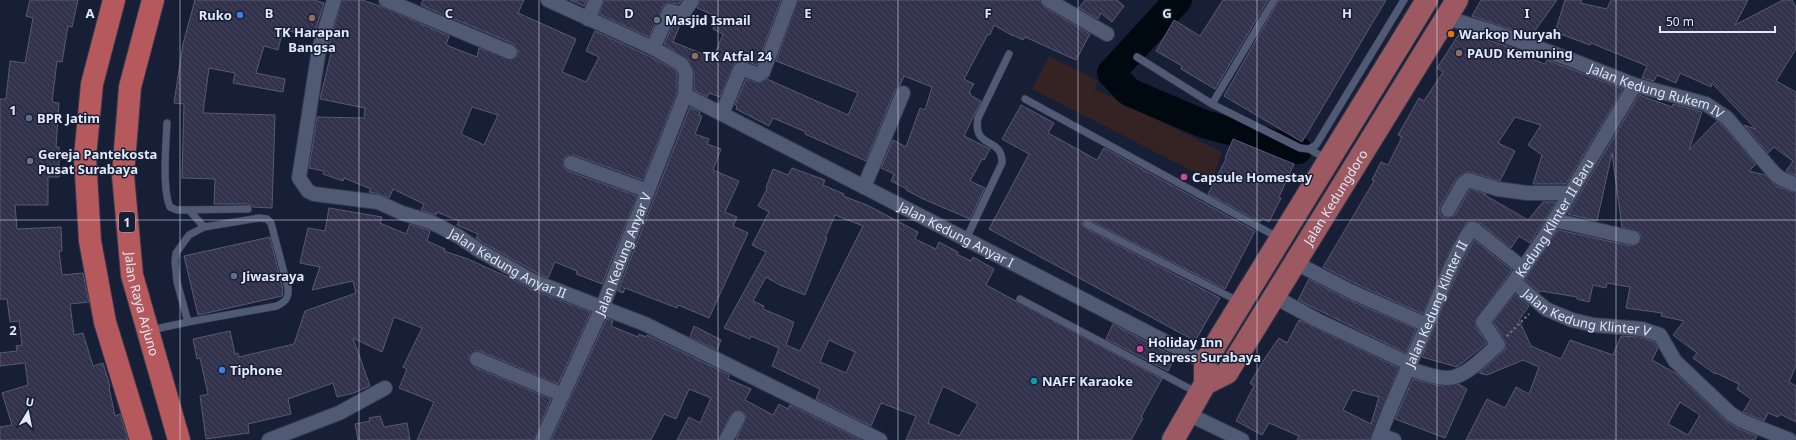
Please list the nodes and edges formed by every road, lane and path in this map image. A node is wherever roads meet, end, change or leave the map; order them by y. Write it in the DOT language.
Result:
graph roads {
  1 [pos="114,0"];
  2 [pos="153,0"];
  3 [pos="334,0"];
  4 [pos="386,0"];
  5 [pos="548,0"];
  6 [pos="596,0"];
  7 [pos="692,0"];
  8 [pos="790,0"];
  9 [pos="1048,0"];
  10 [pos="1274,0"];
  11 [pos="1404,0"];
  12 [pos="1427,0"];
  13 [pos="1452,9"];
  14 [pos="588,19"];
  15 [pos="1108,34"];
  16 [pos="653,48"];
  17 [pos="510,52"];
  18 [pos="1009,54"];
  19 [pos="1137,57"];
  20 [pos="1636,85"];
  21 [pos="903,93"];
  22 [pos="685,95"];
  23 [pos="1025,99"];
  24 [pos="1212,104"];
  25 [pos="722,114"];
  26 [pos="166,123"];
  27 [pos="1309,149"];
  28 [pos="1329,160"];
  29 [pos="571,163"];
  30 [pos="1796,185"];
  31 [pos="864,187"];
  32 [pos="648,191"];
  33 [pos="1570,193"];
  34 [pos="248,209"];
  35 [pos="189,210"];
  36 [pos="1448,210"];
  37 [pos="1554,220"];
  38 [pos="1087,224"];
  39 [pos="204,227"];
  40 [pos="1633,238"];
  41 [pos="966,239"];
  42 [pos="1280,239"];
  43 [pos="1296,262"];
  44 [pos="1523,268"];
  45 [pos="1514,282"];
  46 [pos="1274,297"];
  47 [pos="1020,299"];
  48 [pos="1242,302"];
  49 [pos="1540,304"];
  50 [pos="602,308"];
  51 [pos="188,322"];
  52 [pos="1427,325"];
  53 [pos="148,331"];
  54 [pos="1498,345"];
  55 [pos="477,359"];
  56 [pos="1205,362"];
  57 [pos="1408,366"];
  58 [pos="1227,374"];
  59 [pos="384,388"];
  60 [pos="1202,389"];
  61 [pos="562,395"];
  62 [pos="1188,414"];
  63 [pos="738,418"];
  64 [pos="1379,437"];
  65 [pos="545,439"];
  66 [pos="875,439"];
  67 [pos="141,440"];
  68 [pos="179,440"];
  69 [pos="269,440"];
  70 [pos="726,440"];
  71 [pos="1173,440"];
  72 [pos="1242,440"];
  73 [pos="1394,440"];
  74 [pos="1790,440"];
  1 -- 67 [label="highway"];
  2 -- 53 [label="highway, Jalan Raya Arjuno / 1"];
  3 -- 50 [label="street, Jalan Kedung Anyar II"];
  4 -- 17 [label="street"];
  5 -- 14 [label="street"];
  6 -- 14 [label="street"];
  7 -- 16 [label="street"];
  8 -- 25 [label="street"];
  9 -- 15 [label="street"];
  10 -- 24 [label="lane"];
  11 -- 27 [label="lane"];
  12 -- 28 [label="main road, Jalan Kedungdoro"];
  13 -- 20 [label="street, Jalan Kedung Rukem IV"];
  13 -- 43 [label="main road, Jalan Kedungdoro"];
  14 -- 16 [label="street"];
  16 -- 22 [label="street, Jalan Kedung Anyar V"];
  18 -- 41 [label="lane"];
  19 -- 24 [label="lane"];
  20 -- 30 [label="street, Jalan Kedung Rukem IV"];
  20 -- 33 [label="street, Kedung Klinter II Baru"];
  21 -- 31 [label="street"];
  22 -- 25 [label="street, Jalan Kedung Anyar I"];
  22 -- 32 [label="street, Jalan Kedung Anyar V"];
  23 -- 42 [label="lane"];
  24 -- 27 [label="lane"];
  25 -- 31 [label="street, Jalan Kedung Anyar I"];
  26 -- 35 [label="lane"];
  27 -- 28 [label="lane"];
  28 -- 42 [label="main road, Jalan Kedungdoro"];
  29 -- 32 [label="street"];
  31 -- 41 [label="street, Jalan Kedung Anyar I"];
  32 -- 50 [label="street, Jalan Kedung Anyar V"];
  33 -- 36 [label="street"];
  33 -- 37 [label="street, Kedung Klinter II Baru"];
  34 -- 35 [label="lane"];
  35 -- 39 [label="lane"];
  37 -- 40 [label="street"];
  37 -- 44 [label="street, Kedung Klinter II Baru"];
  38 -- 48 [label="lane"];
  39 -- 51 [label="lane"];
  39 -- 51 [label="lane"];
  41 -- 56 [label="street, Jalan Kedung Anyar I"];
  42 -- 48 [label="main road, Jalan Kedungdoro"];
  43 -- 46 [label="main road, Jalan Kedungdoro"];
  43 -- 52 [label="street"];
  44 -- 45 [label="street, Kedung Klinter II Baru"];
  44 -- 52 [label="street, Jalan Kedung Klinter II"];
  45 -- 49 [label="street, Jalan Kedung Klinter V"];
  45 -- 54 [label="street, Kedung Klinter II Baru"];
  46 -- 57 [label="street"];
  46 -- 58 [label="main road, Jalan Kedungdoro"];
  47 -- 60 [label="lane"];
  48 -- 56 [label="main road, Jalan Kedungdoro"];
  49 -- 54 [label="path"];
  49 -- 74 [label="street, Jalan Kedung Klinter V"];
  50 -- 61 [label="street, Jalan Kedung Anyar V"];
  50 -- 66 [label="street, Jalan Kedung Anyar II"];
  51 -- 53 [label="lane"];
  52 -- 57 [label="street, Jalan Kedung Klinter II"];
  53 -- 68 [label="highway, Jalan Raya Arjuno / 1"];
  54 -- 57 [label="street"];
  55 -- 61 [label="street"];
  56 -- 58 [label="street, Jalan Kedung Anyar I"];
  56 -- 60 [label="main road"];
  57 -- 64 [label="street, Jalan Kedung Klinter II"];
  58 -- 60 [label="main road"];
  59 -- 69 [label="street"];
  60 -- 62 [label="main road"];
  61 -- 65 [label="street, Jalan Kedung Anyar V"];
  62 -- 71 [label="main road"];
  62 -- 72 [label="street"];
  63 -- 70 [label="street"];
  64 -- 73 [label="street"];
}
